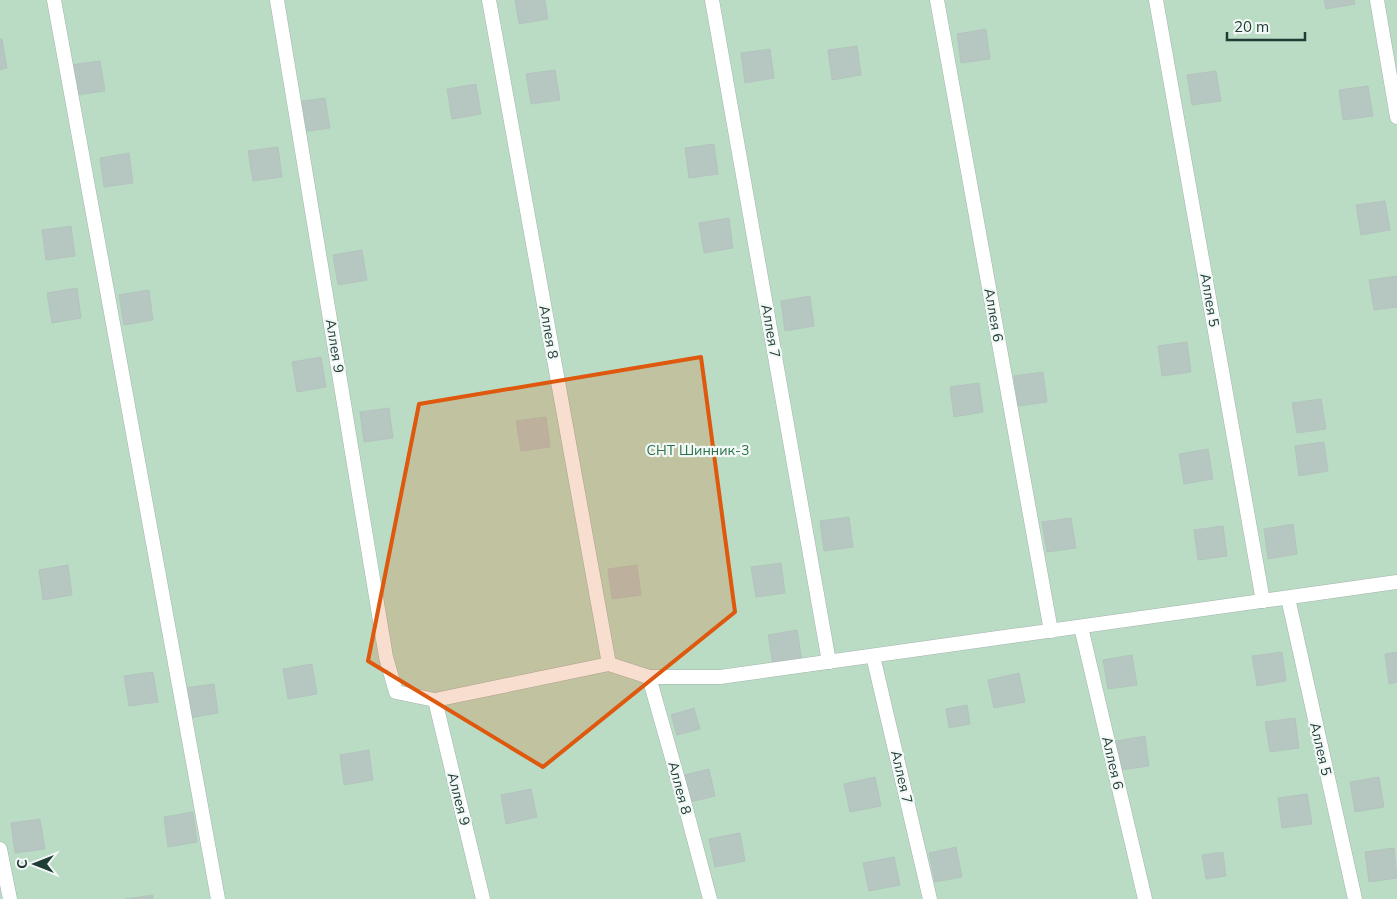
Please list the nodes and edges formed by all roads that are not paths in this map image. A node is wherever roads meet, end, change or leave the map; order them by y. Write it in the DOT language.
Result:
graph roads {
  1 [pos="54,0"];
  2 [pos="277,0"];
  3 [pos="489,0"];
  4 [pos="712,0"];
  5 [pos="937,0"];
  6 [pos="1156,0"];
  7 [pos="1377,0"];
  8 [pos="1397,117"];
  9 [pos="1397,582"];
  10 [pos="1288,598"];
  11 [pos="1263,601"];
  12 [pos="1081,626"];
  13 [pos="1050,631"];
  14 [pos="873,656"];
  15 [pos="829,662"];
  16 [pos="609,664"];
  17 [pos="649,677"];
  18 [pos="435,700"];
  19 [pos="0,849"];
  20 [pos="10,899"];
  21 [pos="218,899"];
  22 [pos="483,899"];
  23 [pos="710,899"];
  24 [pos="930,899"];
  25 [pos="1145,899"];
  26 [pos="1355,899"];
  1 -- 21 [label="lane"];
  2 -- 18 [label="lane, Аллея 9"];
  3 -- 16 [label="lane, Аллея 8"];
  4 -- 15 [label="lane, Аллея 7"];
  5 -- 13 [label="lane, Аллея 6"];
  6 -- 11 [label="lane, Аллея 5"];
  7 -- 8 [label="lane"];
  9 -- 10 [label="lane"];
  10 -- 11 [label="lane"];
  10 -- 26 [label="lane, Аллея 5"];
  11 -- 12 [label="lane"];
  12 -- 13 [label="lane"];
  12 -- 25 [label="lane, Аллея 6"];
  13 -- 14 [label="lane"];
  14 -- 15 [label="lane"];
  14 -- 24 [label="lane, Аллея 7"];
  15 -- 17 [label="lane"];
  16 -- 17 [label="lane"];
  16 -- 18 [label="lane"];
  17 -- 23 [label="lane, Аллея 8"];
  18 -- 22 [label="lane, Аллея 9"];
  19 -- 20 [label="lane"];
}
